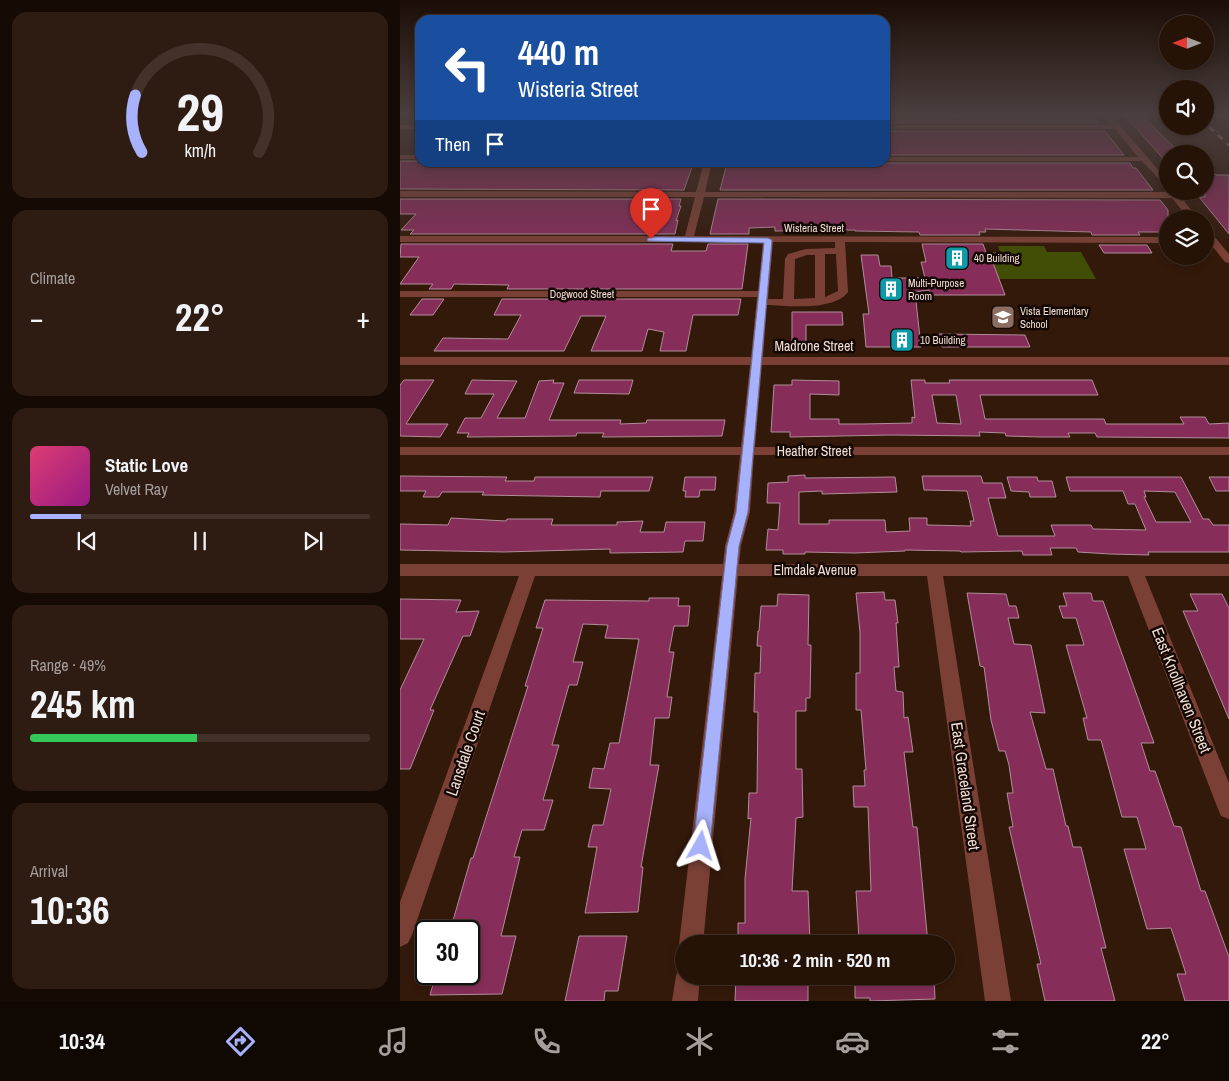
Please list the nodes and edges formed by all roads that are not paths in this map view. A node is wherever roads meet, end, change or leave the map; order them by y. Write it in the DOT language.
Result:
graph roads {
  1 [pos="1145,161"];
  2 [pos="707,167"];
  3 [pos="1159,177"];
  4 [pos="1159,193"];
  5 [pos="400,194"];
  6 [pos="699,196"];
  7 [pos="1179,200"];
  8 [pos="1187,210"];
  9 [pos="400,239"];
  10 [pos="689,239"];
  11 [pos="768,240"];
  12 [pos="1159,240"];
  13 [pos="1214,245"];
  14 [pos="840,246"];
  15 [pos="820,251"];
  16 [pos="1229,260"];
  17 [pos="400,294"];
  18 [pos="763,298"];
  19 [pos="820,301"];
  20 [pos="788,302"];
  21 [pos="400,361"];
  22 [pos="757,361"];
  23 [pos="1229,361"];
  24 [pos="400,451"];
  25 [pos="748,451"];
  26 [pos="1229,451"];
  27 [pos="400,570"];
  28 [pos="529,570"];
  29 [pos="730,570"];
  30 [pos="934,570"];
  31 [pos="1134,570"];
  32 [pos="1229,570"];
  33 [pos="1229,809"];
  34 [pos="400,935"];
  35 [pos="692,935"];
  36 [pos="687,985"];
  37 [pos="685,1001"];
  38 [pos="998,1001"];
  1 -- 3 [label="street"];
  2 -- 6 [label="street"];
  4 -- 6 [label="street"];
  5 -- 6 [label="street"];
  6 -- 10 [label="street"];
  7 -- 8 [label="street"];
  9 -- 10 [label="street, Wisteria Street"];
  10 -- 11 [label="street, Wisteria Street"];
  11 -- 14 [label="street, Wisteria Street"];
  11 -- 18 [label="street"];
  12 -- 14 [label="street, Wisteria Street"];
  13 -- 16 [label="street"];
  14 -- 15 [label="street"];
  14 -- 19 [label="street, Dogwood Street"];
  15 -- 19 [label="street"];
  15 -- 20 [label="street"];
  17 -- 18 [label="street, Dogwood Street"];
  18 -- 20 [label="street, Dogwood Street"];
  18 -- 22 [label="street"];
  19 -- 20 [label="street, Dogwood Street"];
  21 -- 22 [label="street, Madrone Street"];
  22 -- 23 [label="street, Madrone Street"];
  22 -- 25 [label="street"];
  24 -- 25 [label="street, Heather Street"];
  25 -- 26 [label="street, Heather Street"];
  25 -- 29 [label="street"];
  27 -- 28 [label="street, Elmdale Avenue"];
  28 -- 29 [label="street, Elmdale Avenue"];
  28 -- 34 [label="street, Lansdale Court"];
  29 -- 30 [label="street, Elmdale Avenue"];
  29 -- 35 [label="street"];
  30 -- 31 [label="street, Elmdale Avenue"];
  30 -- 38 [label="street, East Graceland Street"];
  31 -- 32 [label="street, Elmdale Avenue"];
  31 -- 33 [label="street, East Knollhaven Street"];
  36 -- 37 [label="street"];
}
